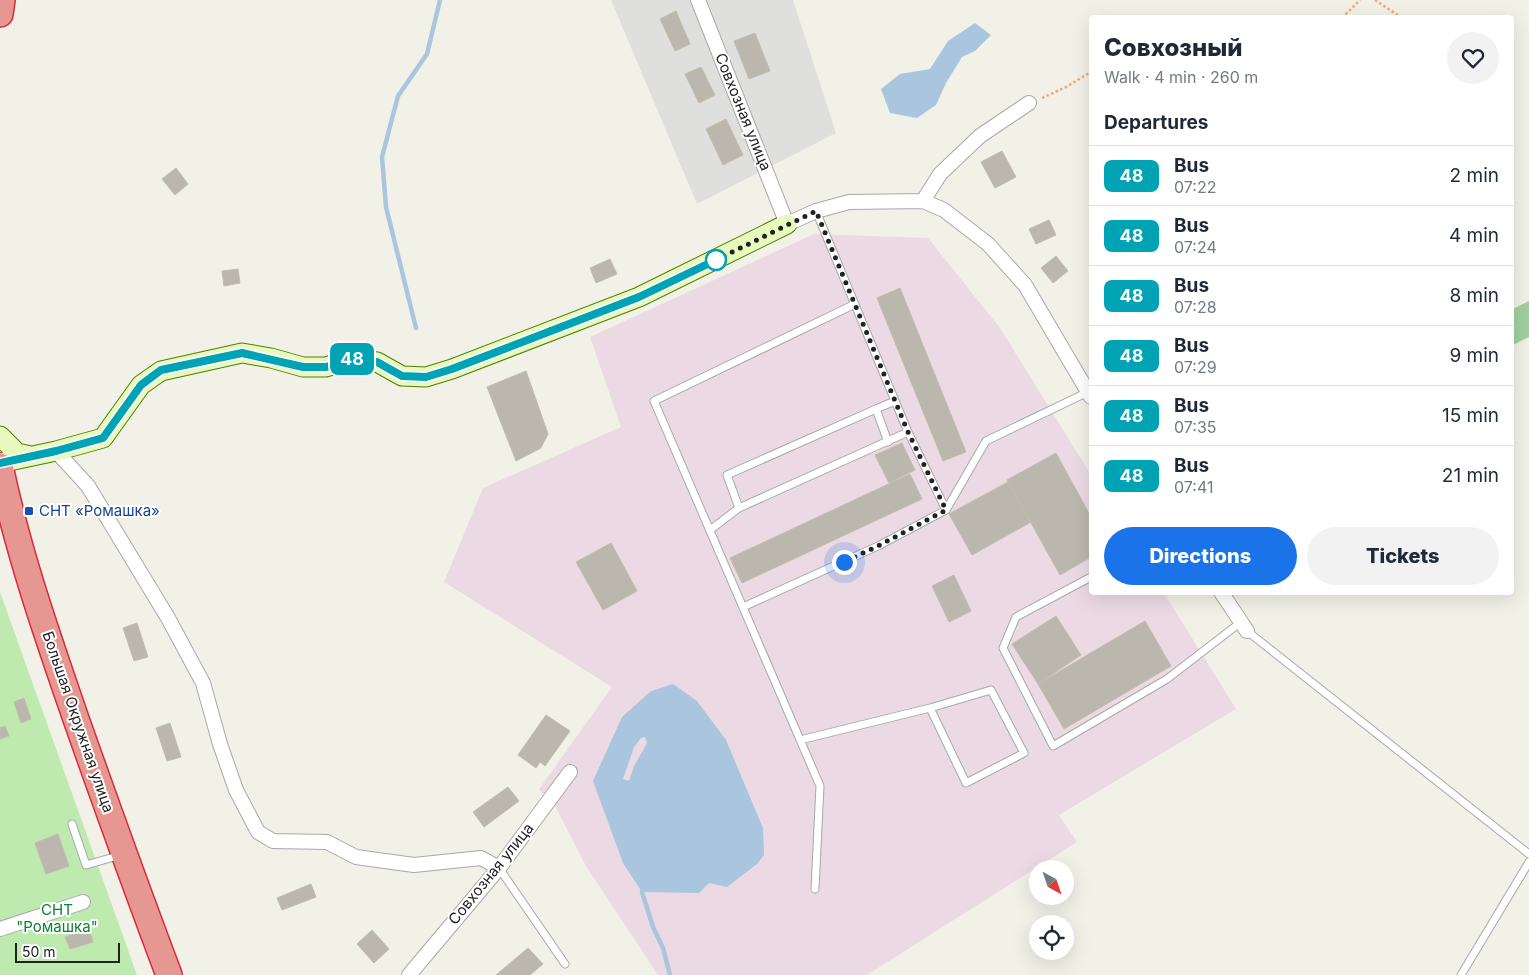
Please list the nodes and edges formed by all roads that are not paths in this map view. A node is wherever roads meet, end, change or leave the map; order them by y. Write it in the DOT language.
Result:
graph roads {
  1 [pos="2,0"];
  2 [pos="698,0"];
  3 [pos="0,14"];
  4 [pos="1029,103"];
  5 [pos="923,200"];
  6 [pos="816,211"];
  7 [pos="787,224"];
  8 [pos="855,304"];
  9 [pos="1089,392"];
  10 [pos="1089,394"];
  11 [pos="895,401"];
  12 [pos="876,409"];
  13 [pos="908,432"];
  14 [pos="0,436"];
  15 [pos="888,442"];
  16 [pos="56,451"];
  17 [pos="31,456"];
  18 [pos="0,464"];
  19 [pos="6,507"];
  20 [pos="739,508"];
  21 [pos="946,510"];
  22 [pos="710,530"];
  23 [pos="1089,577"];
  24 [pos="1223,595"];
  25 [pos="743,608"];
  26 [pos="1244,626"];
  27 [pos="930,708"];
  28 [pos="800,740"];
  29 [pos="570,772"];
  30 [pos="72,824"];
  31 [pos="124,854"];
  32 [pos="1529,854"];
  33 [pos="1529,862"];
  34 [pos="499,868"];
  35 [pos="815,889"];
  36 [pos="82,902"];
  37 [pos="0,929"];
  38 [pos="565,964"];
  39 [pos="169,975"];
  40 [pos="409,975"];
  41 [pos="1461,975"];
  1 -- 3 [label="highway"];
  2 -- 7 [label="street, Совхозная улица"];
  4 -- 5 [label="street"];
  5 -- 6 [label="street"];
  5 -- 9 [label="street"];
  6 -- 7 [label="street"];
  6 -- 8 [label="lane"];
  7 -- 16 [label="street"];
  8 -- 11 [label="lane"];
  8 -- 22 [label="lane"];
  10 -- 21 [label="lane"];
  11 -- 12 [label="lane"];
  11 -- 13 [label="lane"];
  12 -- 15 [label="lane"];
  12 -- 20 [label="lane"];
  13 -- 15 [label="lane"];
  13 -- 21 [label="lane"];
  14 -- 17 [label="street"];
  15 -- 20 [label="lane"];
  16 -- 17 [label="street"];
  16 -- 34 [label="street"];
  17 -- 18 [label="street"];
  17 -- 19 [label="street"];
  18 -- 19 [label="highway, Большая Окружная улица"];
  19 -- 31 [label="highway, Большая Окружная улица"];
  20 -- 22 [label="lane"];
  21 -- 25 [label="lane"];
  22 -- 25 [label="lane"];
  23 -- 26 [label="lane"];
  24 -- 26 [label="street"];
  25 -- 28 [label="lane"];
  26 -- 32 [label="lane"];
  27 -- 27 [label="lane"];
  27 -- 28 [label="lane"];
  28 -- 35 [label="lane"];
  29 -- 34 [label="street, Совхозная улица"];
  30 -- 31 [label="lane"];
  31 -- 39 [label="highway, Большая Окружная улица"];
  33 -- 41 [label="lane"];
  34 -- 38 [label="lane"];
  34 -- 40 [label="street, Совхозная улица"];
  36 -- 37 [label="street"];
}
